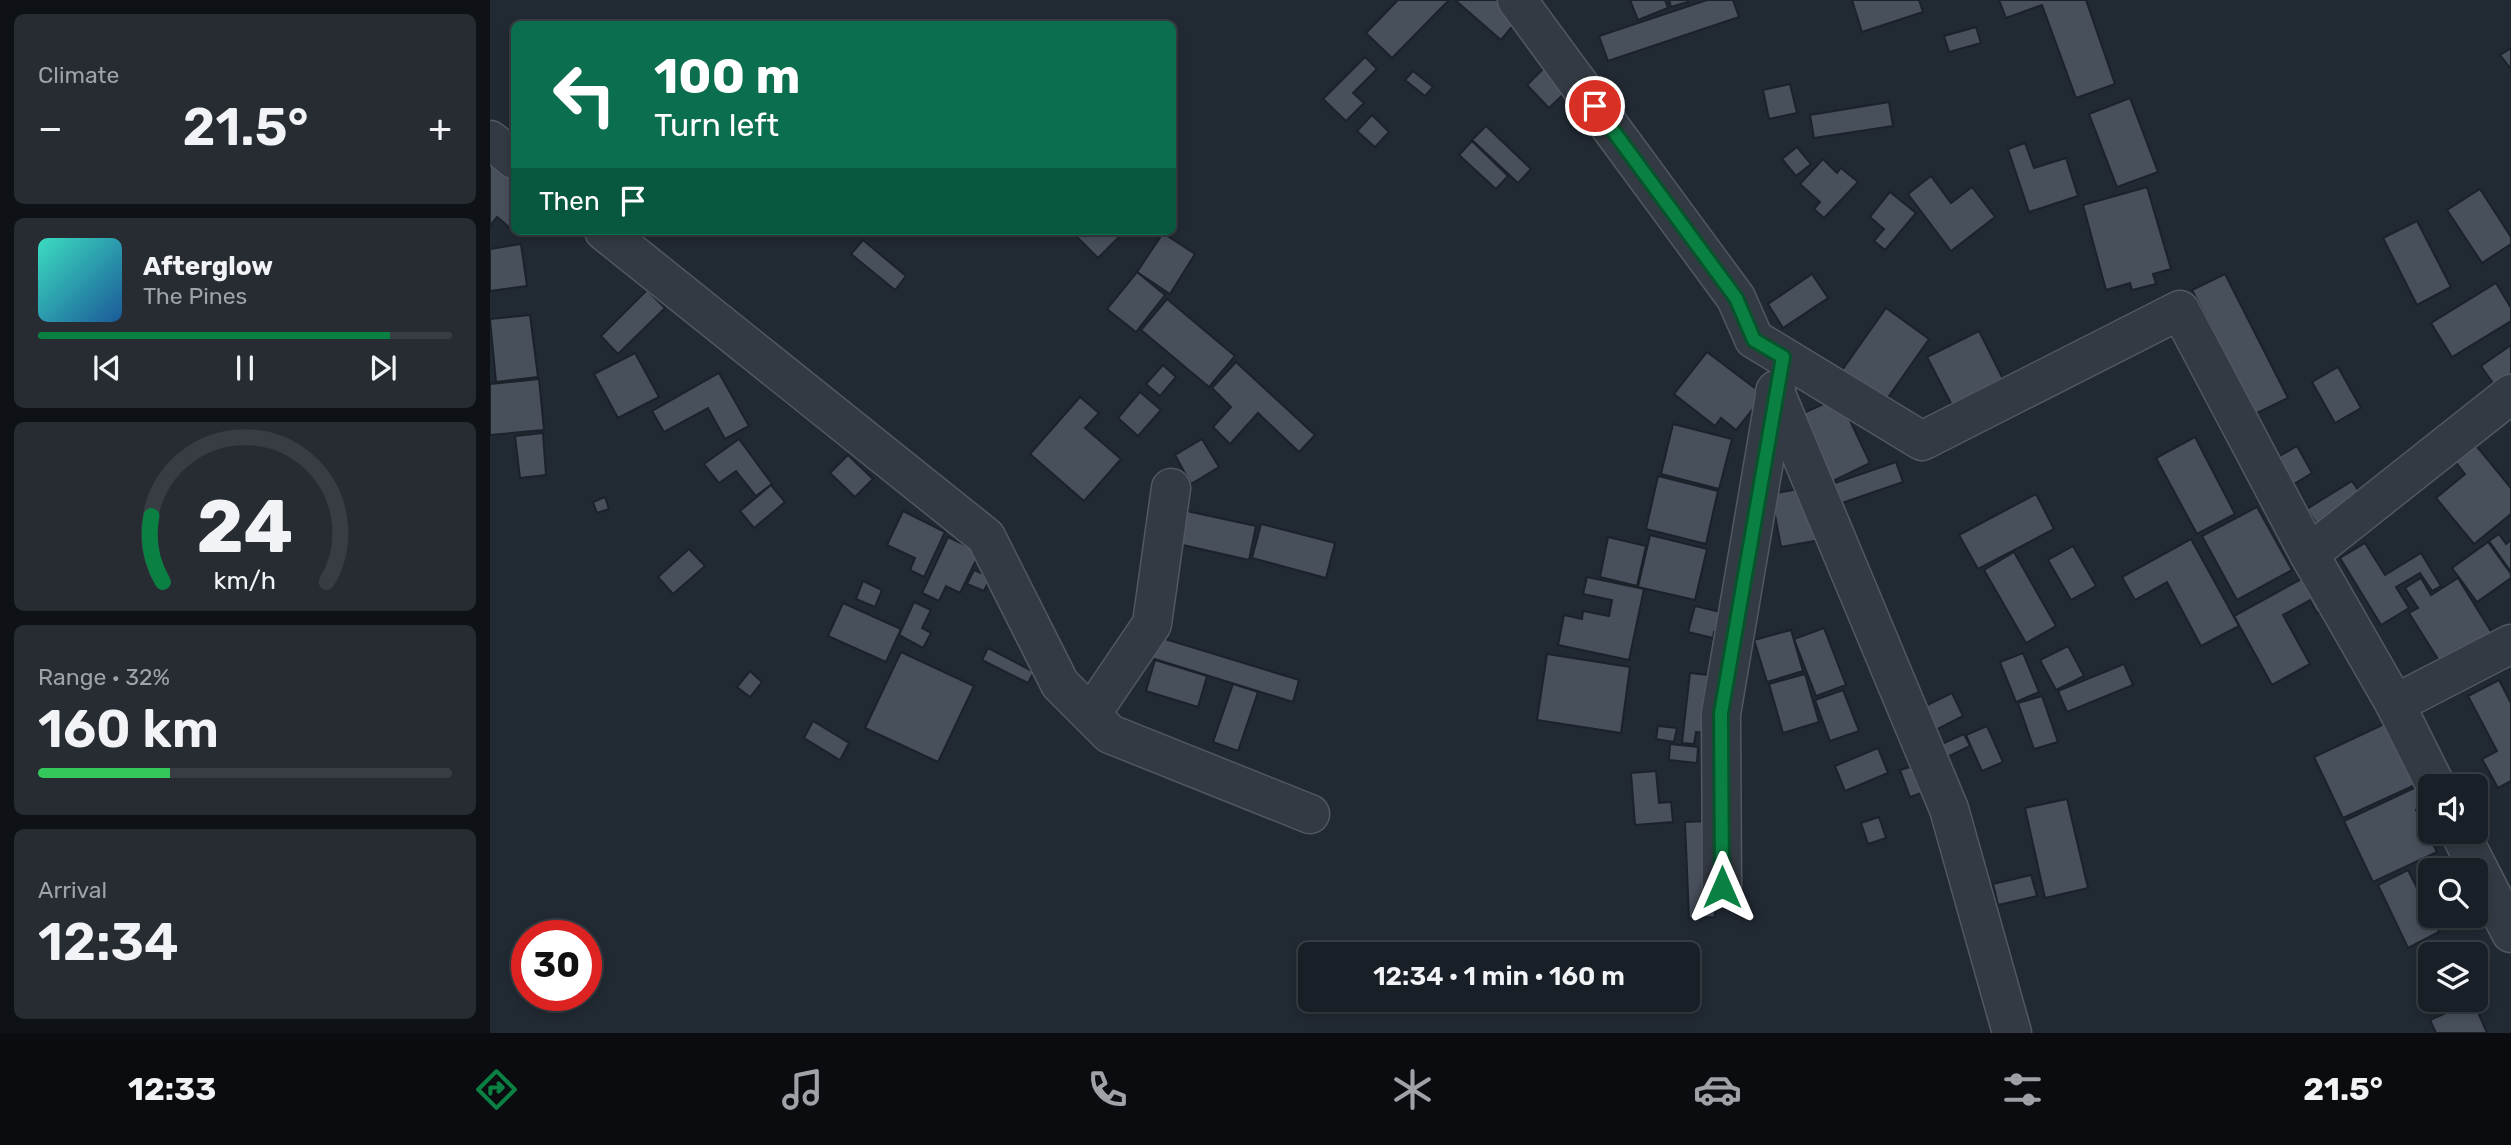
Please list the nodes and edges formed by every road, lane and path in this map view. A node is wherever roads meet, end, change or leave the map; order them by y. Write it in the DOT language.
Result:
graph roads {
  1 [pos="1517,0"];
  2 [pos="490,140"];
  3 [pos="511,157"];
  4 [pos="609,235"];
  5 [pos="1779,374"];
  6 [pos="2511,394"];
  7 [pos="1171,488"];
  8 [pos="2309,554"];
  9 [pos="2511,644"];
  10 [pos="2395,704"];
  11 [pos="1091,714"];
  12 [pos="2430,774"];
  13 [pos="1310,814"];
  14 [pos="2467,844"];
  15 [pos="1722,887"];
  16 [pos="2505,908"];
  17 [pos="2012,1033"];
  1 -- 5 [label="street"];
  2 -- 3 [label="street"];
  4 -- 11 [label="street"];
  5 -- 8 [label="street"];
  5 -- 15 [label="street"];
  5 -- 17 [label="street"];
  6 -- 8 [label="street"];
  7 -- 11 [label="street"];
  8 -- 10 [label="street"];
  9 -- 10 [label="street"];
  10 -- 12 [label="street"];
  11 -- 13 [label="street"];
  14 -- 16 [label="street"];
}
